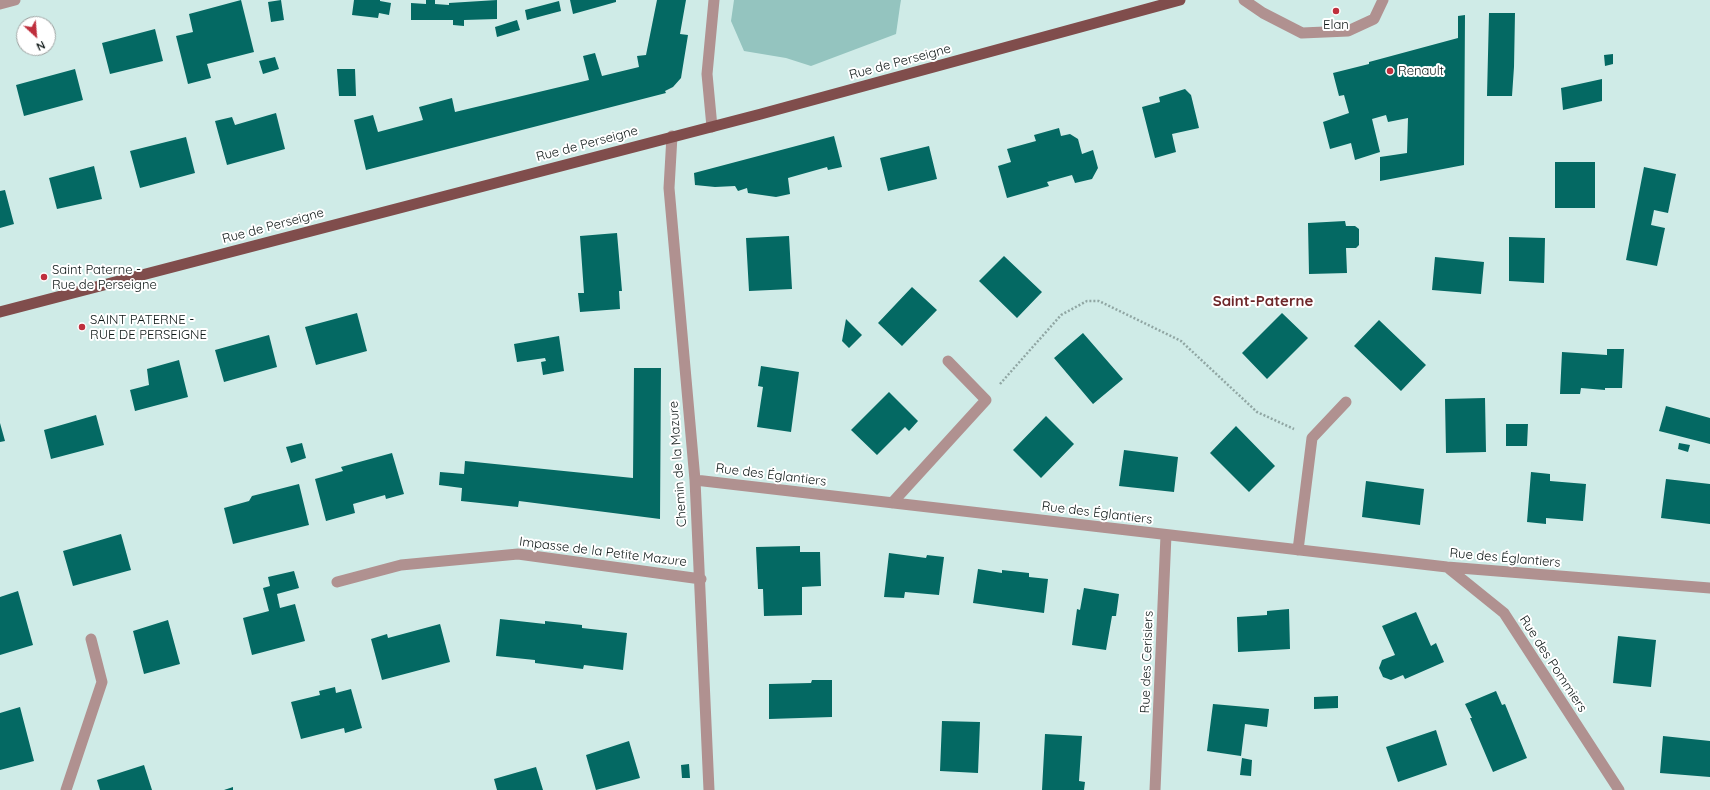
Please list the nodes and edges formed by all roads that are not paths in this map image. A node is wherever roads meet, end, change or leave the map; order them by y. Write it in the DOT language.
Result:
graph roads {
  1 [pos="15,0"];
  2 [pos="714,0"];
  3 [pos="1180,0"];
  4 [pos="1244,0"];
  5 [pos="1383,0"];
  6 [pos="0,4"];
  7 [pos="712,127"];
  8 [pos="672,136"];
  9 [pos="0,312"];
  10 [pos="948,361"];
  11 [pos="1346,402"];
  12 [pos="695,480"];
  13 [pos="892,503"];
  14 [pos="1166,535"];
  15 [pos="1298,550"];
  16 [pos="1448,567"];
  17 [pos="700,578"];
  18 [pos="337,582"];
  19 [pos="1710,588"];
  20 [pos="91,639"];
  21 [pos="66,790"];
  22 [pos="709,790"];
  23 [pos="1155,790"];
  24 [pos="1619,790"];
  1 -- 6 [label="street"];
  2 -- 7 [label="street"];
  3 -- 7 [label="main road, Rue de Perseigne"];
  4 -- 5 [label="street"];
  7 -- 8 [label="main road, Rue de Perseigne"];
  8 -- 9 [label="main road, Rue de Perseigne"];
  8 -- 12 [label="street, Chemin de la Mazure"];
  10 -- 13 [label="street"];
  11 -- 15 [label="street"];
  12 -- 13 [label="street, Rue des Églantiers"];
  12 -- 17 [label="street, Chemin de la Mazure"];
  13 -- 14 [label="street, Rue des Églantiers"];
  14 -- 15 [label="street, Rue des Églantiers"];
  14 -- 23 [label="street, Rue des Cerisiers"];
  15 -- 16 [label="street, Rue des Églantiers"];
  16 -- 19 [label="street, Rue des Églantiers"];
  16 -- 24 [label="street, Rue des Pommiers"];
  17 -- 18 [label="street, Impasse de la Petite Mazure"];
  17 -- 22 [label="street, Chemin de la Mazure"];
  20 -- 21 [label="street"];
}
